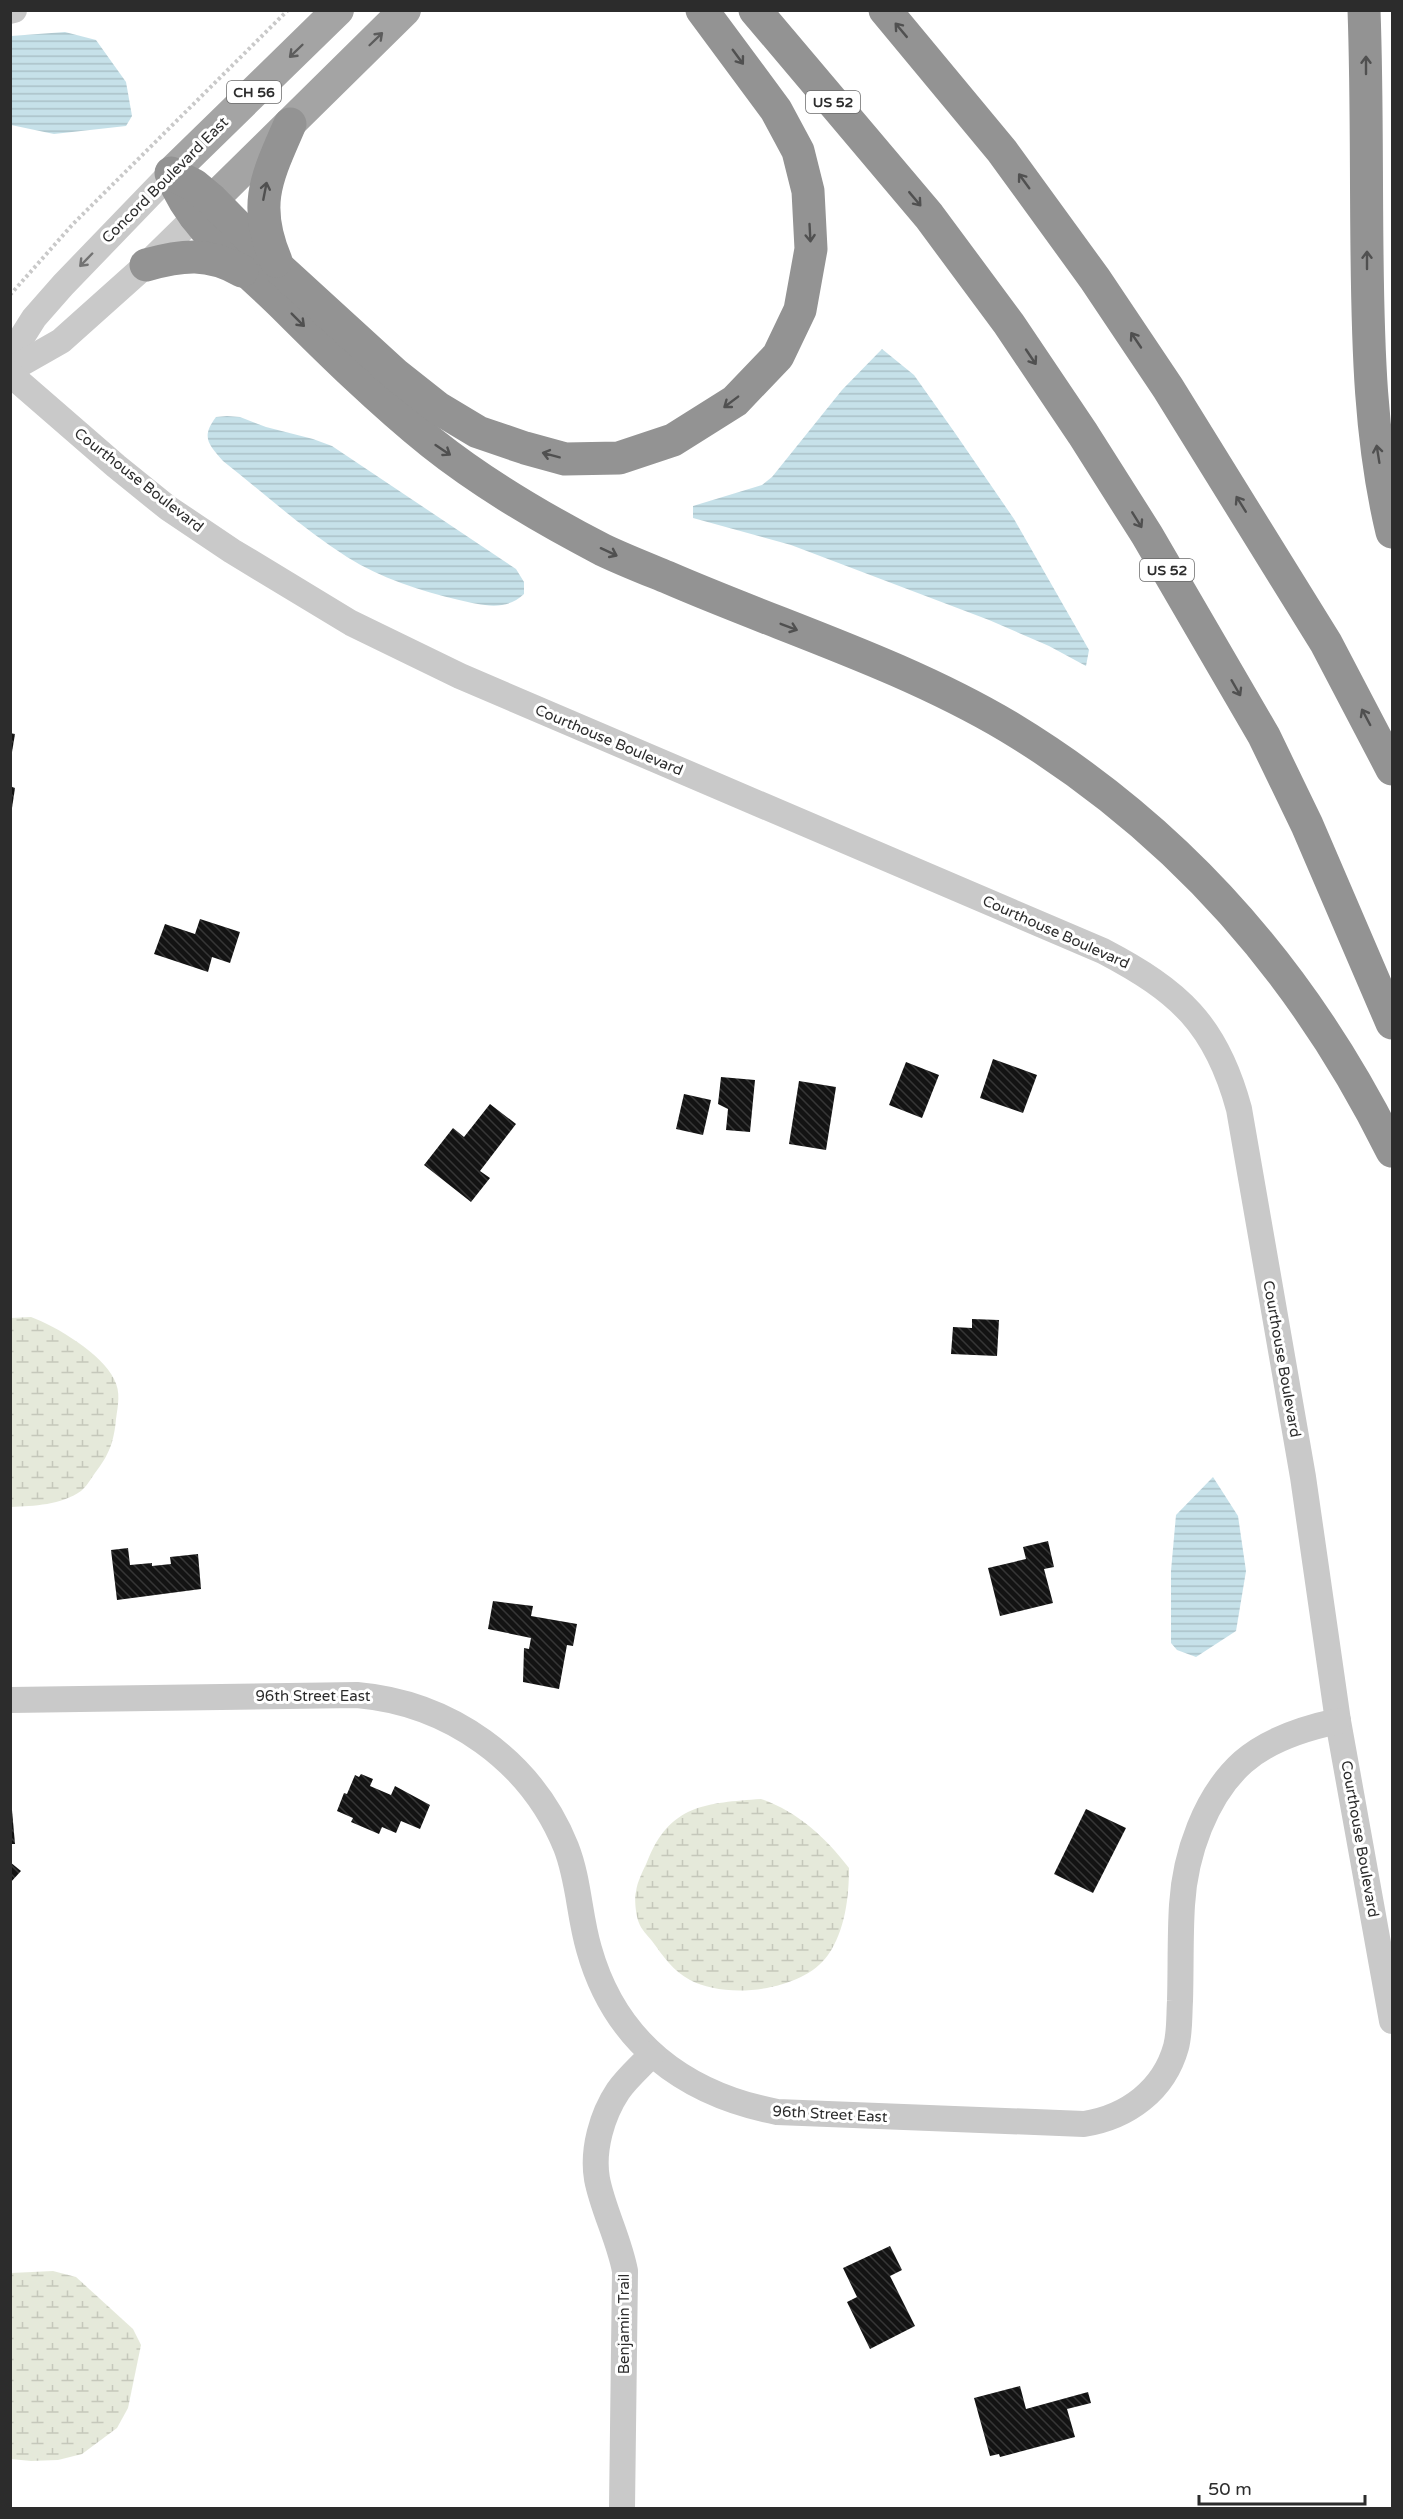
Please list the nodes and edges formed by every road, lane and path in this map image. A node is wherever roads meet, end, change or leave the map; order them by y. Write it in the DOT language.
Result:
graph roads {
  1 [pos="288,10"];
  2 [pos="338,10"];
  3 [pos="405,10"];
  4 [pos="702,10"];
  5 [pos="755,10"];
  6 [pos="885,10"];
  7 [pos="1364,10"];
  8 [pos="290,124"];
  9 [pos="171,173"];
  10 [pos="204,208"];
  11 [pos="146,265"];
  12 [pos="268,273"];
  13 [pos="10,296"];
  14 [pos="10,364"];
  15 [pos="10,372"];
  16 [pos="1392,532"];
  17 [pos="1392,769"];
  18 [pos="1392,1023"];
  19 [pos="1392,1151"];
  20 [pos="10,1700"];
  21 [pos="1338,1721"];
  22 [pos="1392,2021"];
  23 [pos="652,2054"];
  24 [pos="622,2508"];
  1 -- 13 [label="path"];
  2 -- 9 [label="main road, Concord Boulevard East / CH 56, one-way"];
  8 -- 3 [label="main road, CH 56, one-way"];
  4 -- 12 [label="highway, one-way"];
  5 -- 18 [label="highway, US 52, one-way"];
  17 -- 6 [label="highway, one-way"];
  16 -- 7 [label="highway, one-way"];
  8 -- 10 [label="main road, CH 56"];
  12 -- 8 [label="highway, one-way"];
  9 -- 10 [label="highway"];
  9 -- 14 [label="street, Concord Boulevard East, one-way"];
  10 -- 11 [label="street"];
  10 -- 12 [label="highway"];
  11 -- 12 [label="highway"];
  11 -- 15 [label="street"];
  12 -- 19 [label="highway, one-way"];
  15 -- 21 [label="street, Courthouse Boulevard"];
  20 -- 23 [label="street, 96th Street East"];
  21 -- 22 [label="street, Courthouse Boulevard"];
  21 -- 23 [label="street, 96th Street East"];
  23 -- 24 [label="street, Benjamin Trail"];
}
